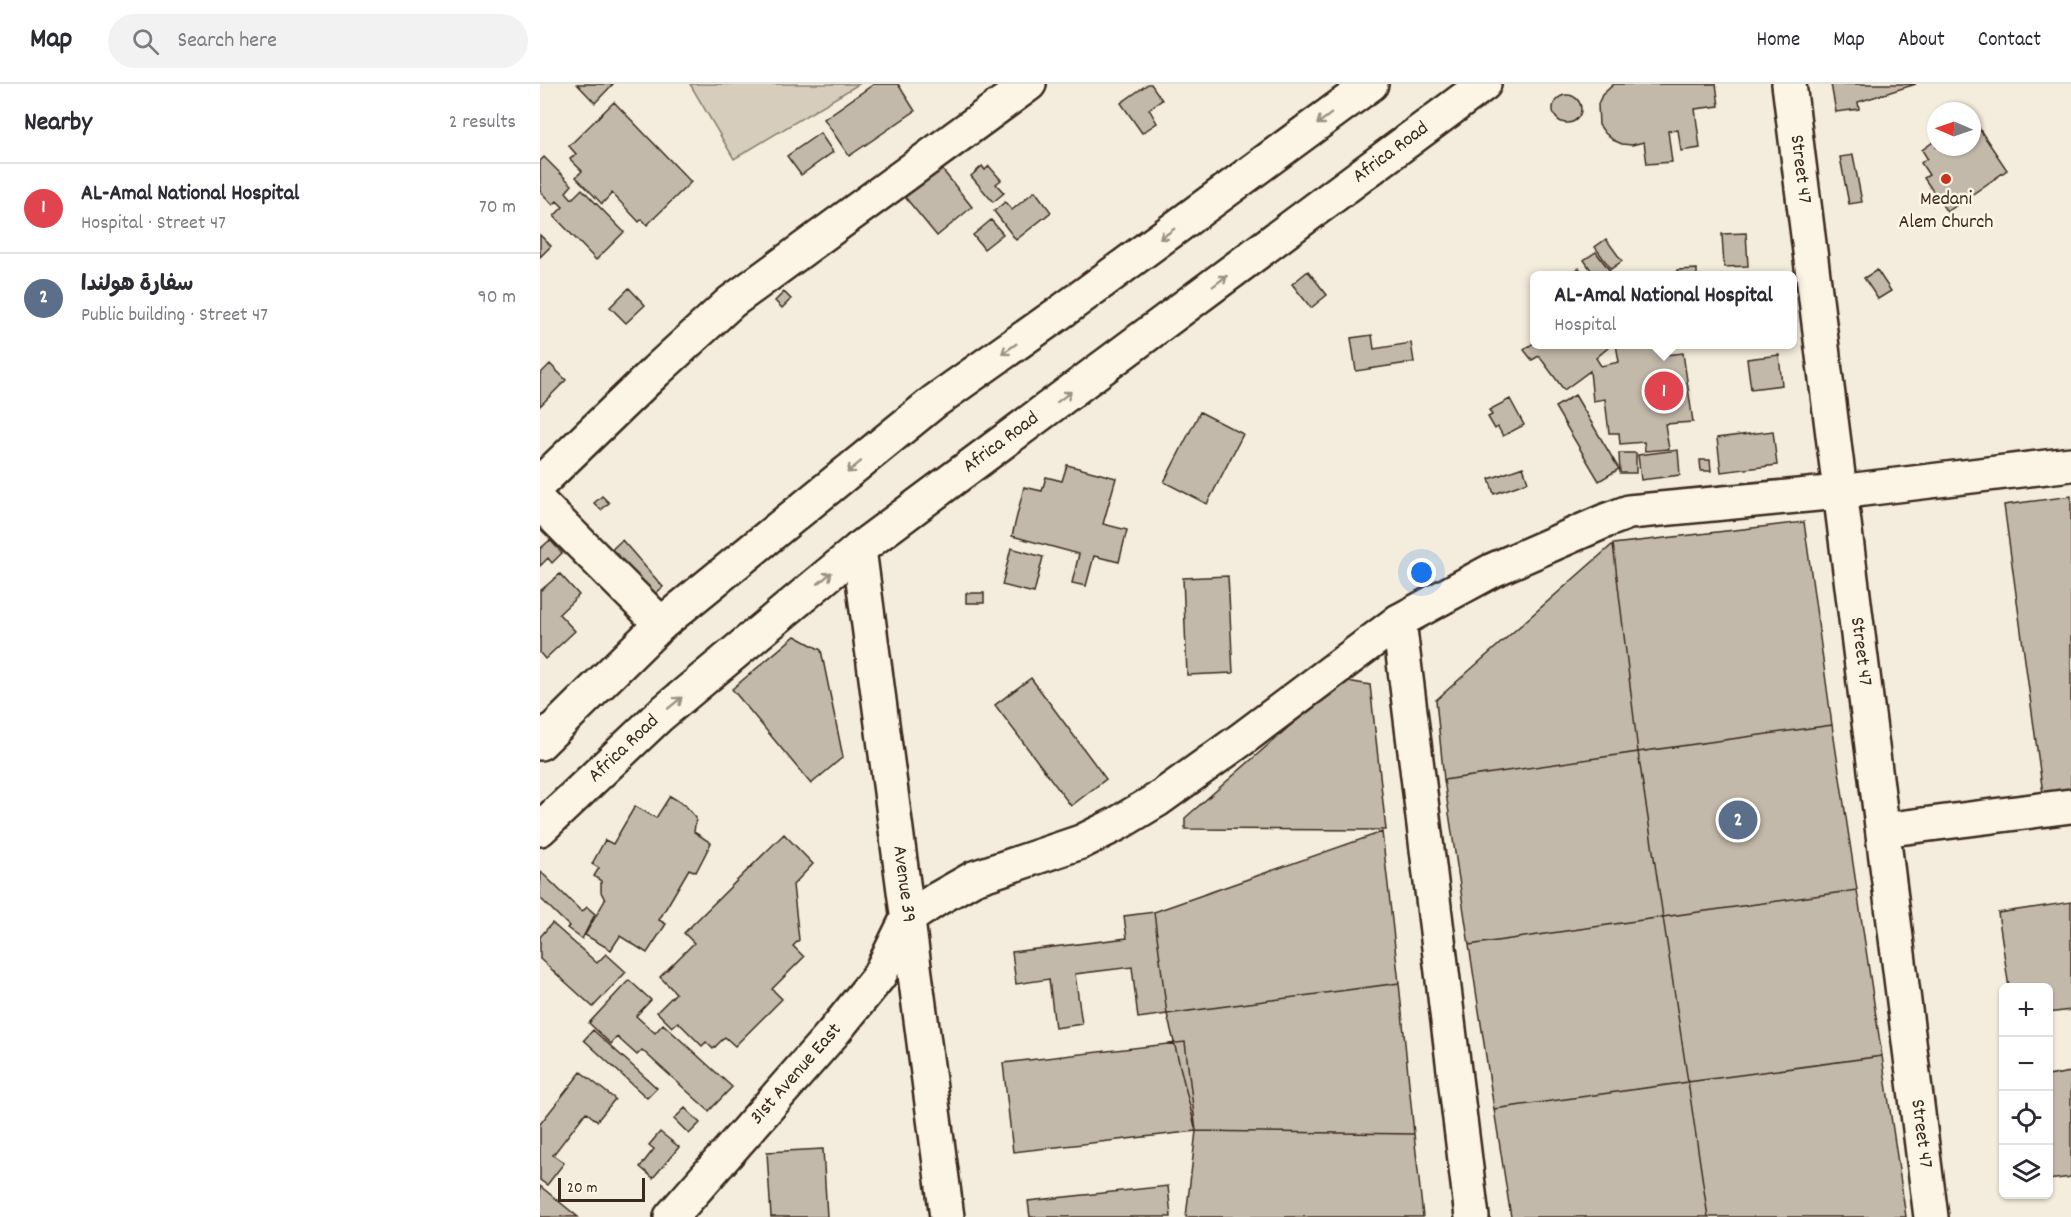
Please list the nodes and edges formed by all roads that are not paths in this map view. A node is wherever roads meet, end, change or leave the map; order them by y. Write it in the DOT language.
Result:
graph roads {
  1 [pos="1029,84"];
  2 [pos="1371,84"];
  3 [pos="1484,84"];
  4 [pos="1789,84"];
  5 [pos="2071,464"];
  6 [pos="540,483"];
  7 [pos="1839,492"];
  8 [pos="540,503"];
  9 [pos="859,549"];
  10 [pos="1399,621"];
  11 [pos="661,624"];
  12 [pos="540,743"];
  13 [pos="2071,806"];
  14 [pos="540,829"];
  15 [pos="1883,830"];
  16 [pos="907,919"];
  17 [pos="671,1217"];
  18 [pos="947,1217"];
  19 [pos="1472,1217"];
  20 [pos="1931,1217"];
  1 -- 6 [label="main road"];
  2 -- 11 [label="main road, one-way"];
  9 -- 3 [label="main road, Africa Road, one-way"];
  4 -- 7 [label="main road, Street 47"];
  5 -- 7 [label="main road"];
  7 -- 10 [label="main road"];
  7 -- 15 [label="main road, Street 47"];
  8 -- 11 [label="main road"];
  14 -- 9 [label="main road, Africa Road, one-way"];
  9 -- 16 [label="main road, Avenue 39"];
  10 -- 16 [label="main road"];
  10 -- 19 [label="main road"];
  11 -- 12 [label="main road"];
  13 -- 15 [label="main road"];
  15 -- 20 [label="main road, Street 47"];
  16 -- 17 [label="main road, 31st Avenue East"];
  16 -- 18 [label="main road, Avenue 39"];
}
